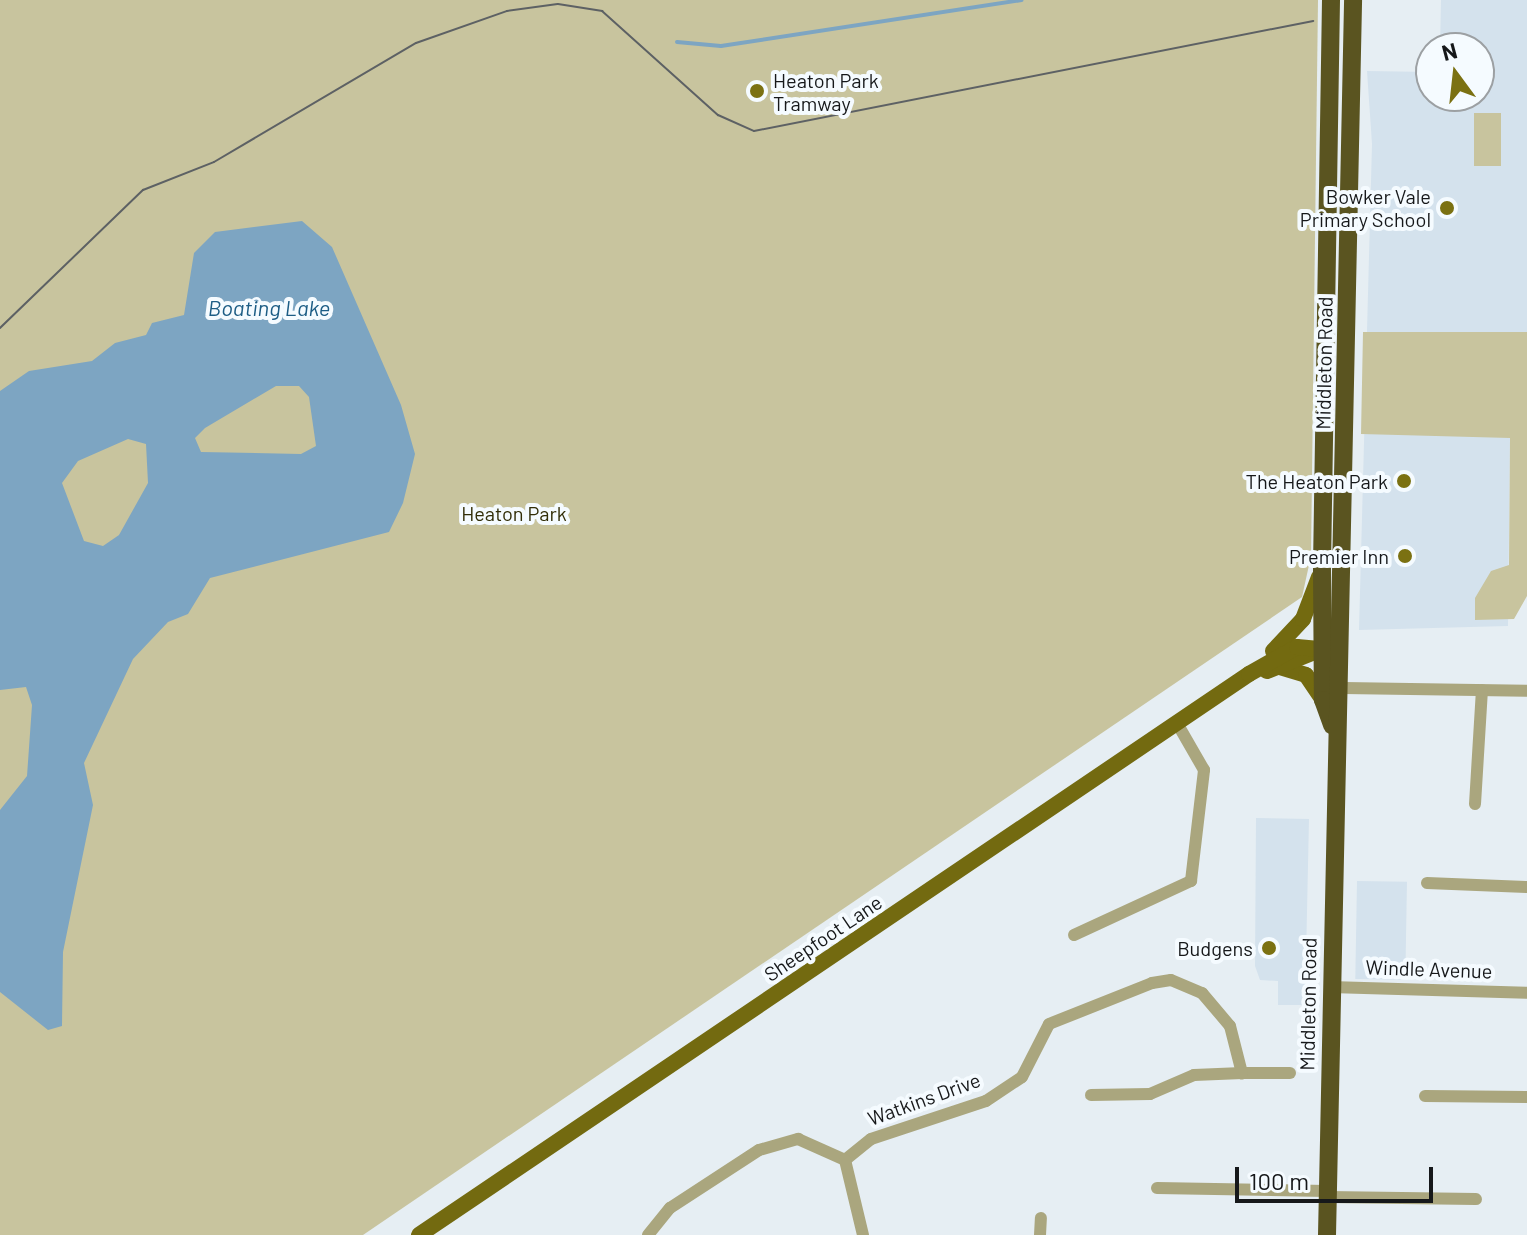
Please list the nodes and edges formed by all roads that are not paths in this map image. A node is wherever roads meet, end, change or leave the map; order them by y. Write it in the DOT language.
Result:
graph roads {
  1 [pos="1331,0"];
  2 [pos="1353,0"];
  3 [pos="1344,436"];
  4 [pos="1323,456"];
  5 [pos="1322,569"];
  6 [pos="1341,586"];
  7 [pos="1322,649"];
  8 [pos="1278,667"];
  9 [pos="1344,668"];
  10 [pos="1249,674"];
  11 [pos="1344,688"];
  12 [pos="1482,690"];
  13 [pos="1527,691"];
  14 [pos="1323,700"];
  15 [pos="1177,723"];
  16 [pos="1332,725"];
  17 [pos="1475,804"];
  18 [pos="1427,883"];
  19 [pos="1527,887"];
  20 [pos="1074,935"];
  21 [pos="1330,987"];
  22 [pos="1527,993"];
  23 [pos="1242,1073"];
  24 [pos="1290,1073"];
  25 [pos="1091,1095"];
  26 [pos="1425,1096"];
  27 [pos="1527,1097"];
  28 [pos="845,1160"];
  29 [pos="1157,1188"];
  30 [pos="1327,1194"];
  31 [pos="1476,1199"];
  32 [pos="1041,1218"];
  33 [pos="419,1235"];
  34 [pos="648,1235"];
  35 [pos="863,1235"];
  36 [pos="1040,1235"];
  37 [pos="1327,1235"];
  1 -- 4 [label="highway, Middleton Road"];
  2 -- 3 [label="highway, Middleton Road"];
  3 -- 4 [label="highway"];
  3 -- 6 [label="highway, Middleton Road"];
  4 -- 5 [label="highway, Middleton Road"];
  5 -- 7 [label="highway, Middleton Road"];
  5 -- 10 [label="main road, Sheepfoot Lane"];
  6 -- 7 [label="highway"];
  6 -- 9 [label="highway, Middleton Road"];
  7 -- 8 [label="main road, Sheepfoot Lane"];
  7 -- 9 [label="highway"];
  7 -- 10 [label="main road, Sheepfoot Lane"];
  7 -- 14 [label="highway, Middleton Road"];
  8 -- 10 [label="main road, Sheepfoot Lane"];
  8 -- 14 [label="main road"];
  9 -- 11 [label="highway, Middleton Road"];
  10 -- 15 [label="main road, Sheepfoot Lane"];
  11 -- 12 [label="street"];
  11 -- 16 [label="highway, Middleton Road"];
  12 -- 13 [label="street"];
  12 -- 17 [label="street"];
  14 -- 16 [label="highway, Middleton Road"];
  15 -- 20 [label="street"];
  15 -- 33 [label="main road, Sheepfoot Lane"];
  16 -- 21 [label="highway, Middleton Road"];
  18 -- 19 [label="street"];
  21 -- 22 [label="street, Windle Avenue"];
  21 -- 30 [label="highway, Middleton Road"];
  23 -- 24 [label="street"];
  23 -- 25 [label="street"];
  23 -- 28 [label="street, Watkins Drive"];
  26 -- 27 [label="street"];
  28 -- 34 [label="street"];
  28 -- 35 [label="street"];
  29 -- 30 [label="street"];
  30 -- 31 [label="street"];
  30 -- 37 [label="highway, Middleton Road"];
  32 -- 36 [label="street"];
}
